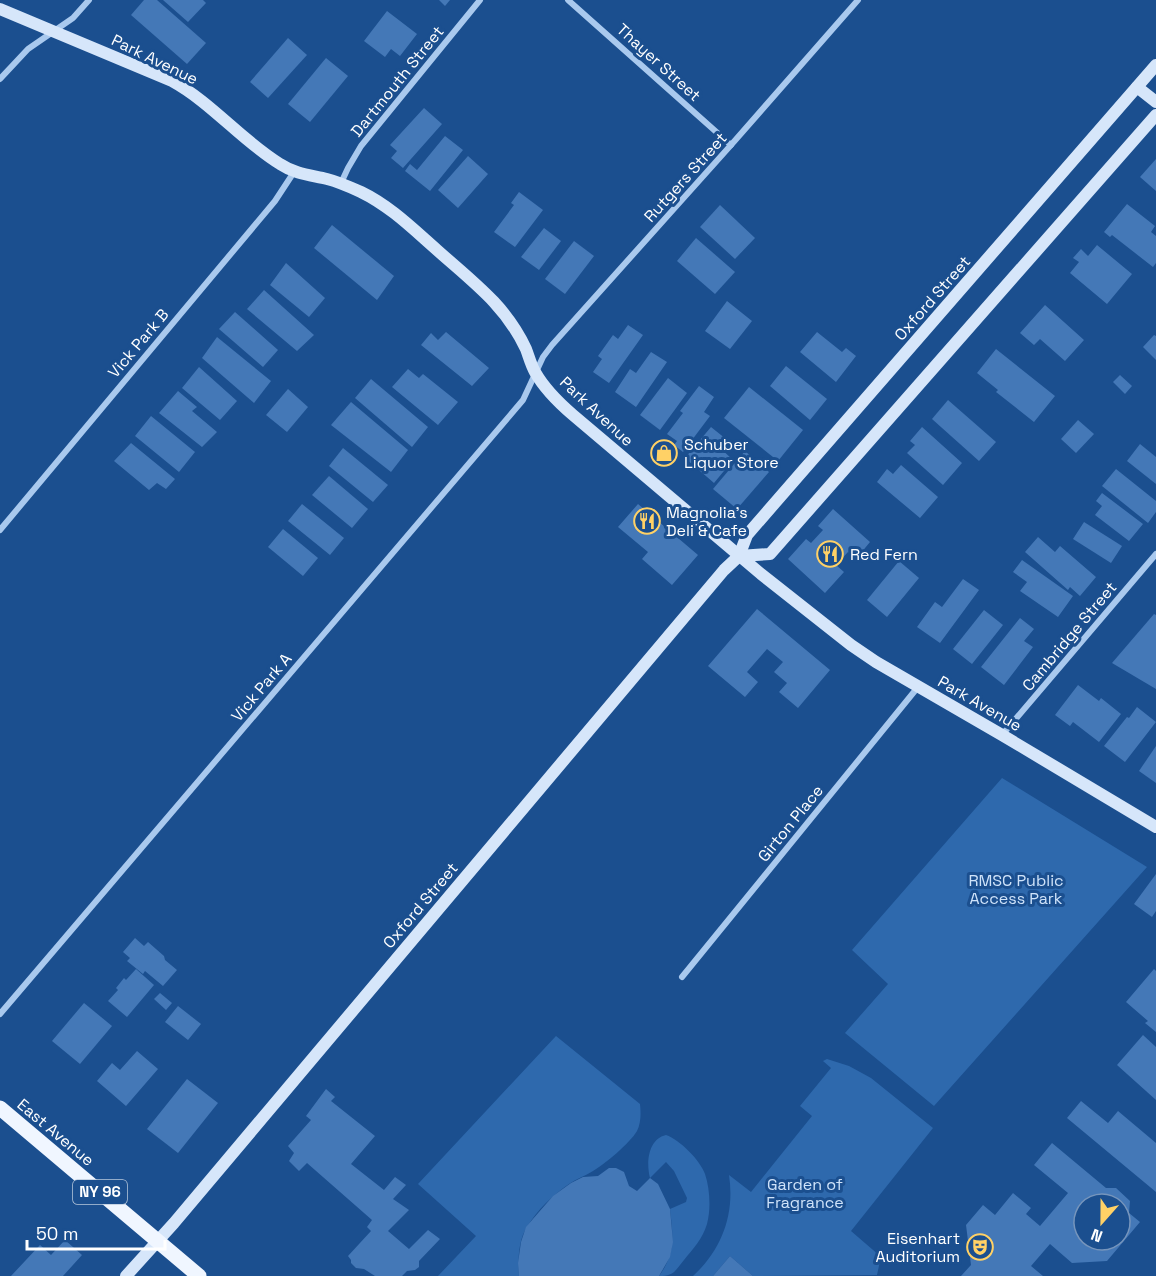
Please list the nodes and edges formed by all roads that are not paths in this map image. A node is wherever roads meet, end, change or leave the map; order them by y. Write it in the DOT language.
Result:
graph roads {
  1 [pos="89,0"];
  2 [pos="480,0"];
  3 [pos="568,0"];
  4 [pos="858,0"];
  5 [pos="0,9"];
  6 [pos="54,31"];
  7 [pos="1156,65"];
  8 [pos="0,79"];
  9 [pos="1137,87"];
  10 [pos="1156,102"];
  11 [pos="1156,116"];
  12 [pos="731,145"];
  13 [pos="294,172"];
  14 [pos="341,184"];
  15 [pos="535,373"];
  16 [pos="0,530"];
  17 [pos="1156,554"];
  18 [pos="739,556"];
  19 [pos="918,686"];
  20 [pos="1002,735"];
  21 [pos="1156,827"];
  22 [pos="682,977"];
  23 [pos="0,1014"];
  24 [pos="0,1108"];
  25 [pos="158,1241"];
  26 [pos="126,1276"];
  27 [pos="200,1276"];
  1 -- 6 [label="street"];
  2 -- 14 [label="street, Dartmouth Street"];
  3 -- 12 [label="street, Thayer Street"];
  4 -- 12 [label="street, Rutgers Street"];
  5 -- 6 [label="street, Park Avenue"];
  6 -- 8 [label="street"];
  6 -- 13 [label="street, Park Avenue"];
  7 -- 9 [label="street, Oxford Street"];
  9 -- 10 [label="street"];
  9 -- 18 [label="street, Oxford Street"];
  11 -- 18 [label="street"];
  12 -- 15 [label="street, Rutgers Street"];
  13 -- 14 [label="street, Park Avenue"];
  13 -- 16 [label="street, Vick Park B"];
  14 -- 15 [label="street, Park Avenue"];
  15 -- 18 [label="street, Park Avenue"];
  15 -- 23 [label="street, Vick Park A"];
  17 -- 20 [label="street, Cambridge Street"];
  18 -- 19 [label="street, Park Avenue"];
  18 -- 25 [label="street, Oxford Street"];
  19 -- 20 [label="street, Park Avenue"];
  19 -- 22 [label="street, Girton Place"];
  20 -- 21 [label="street, Park Avenue"];
  24 -- 25 [label="main road, East Avenue / NY 96"];
  25 -- 26 [label="street, Oxford Street"];
  25 -- 27 [label="main road, East Avenue / NY 96"];
}
